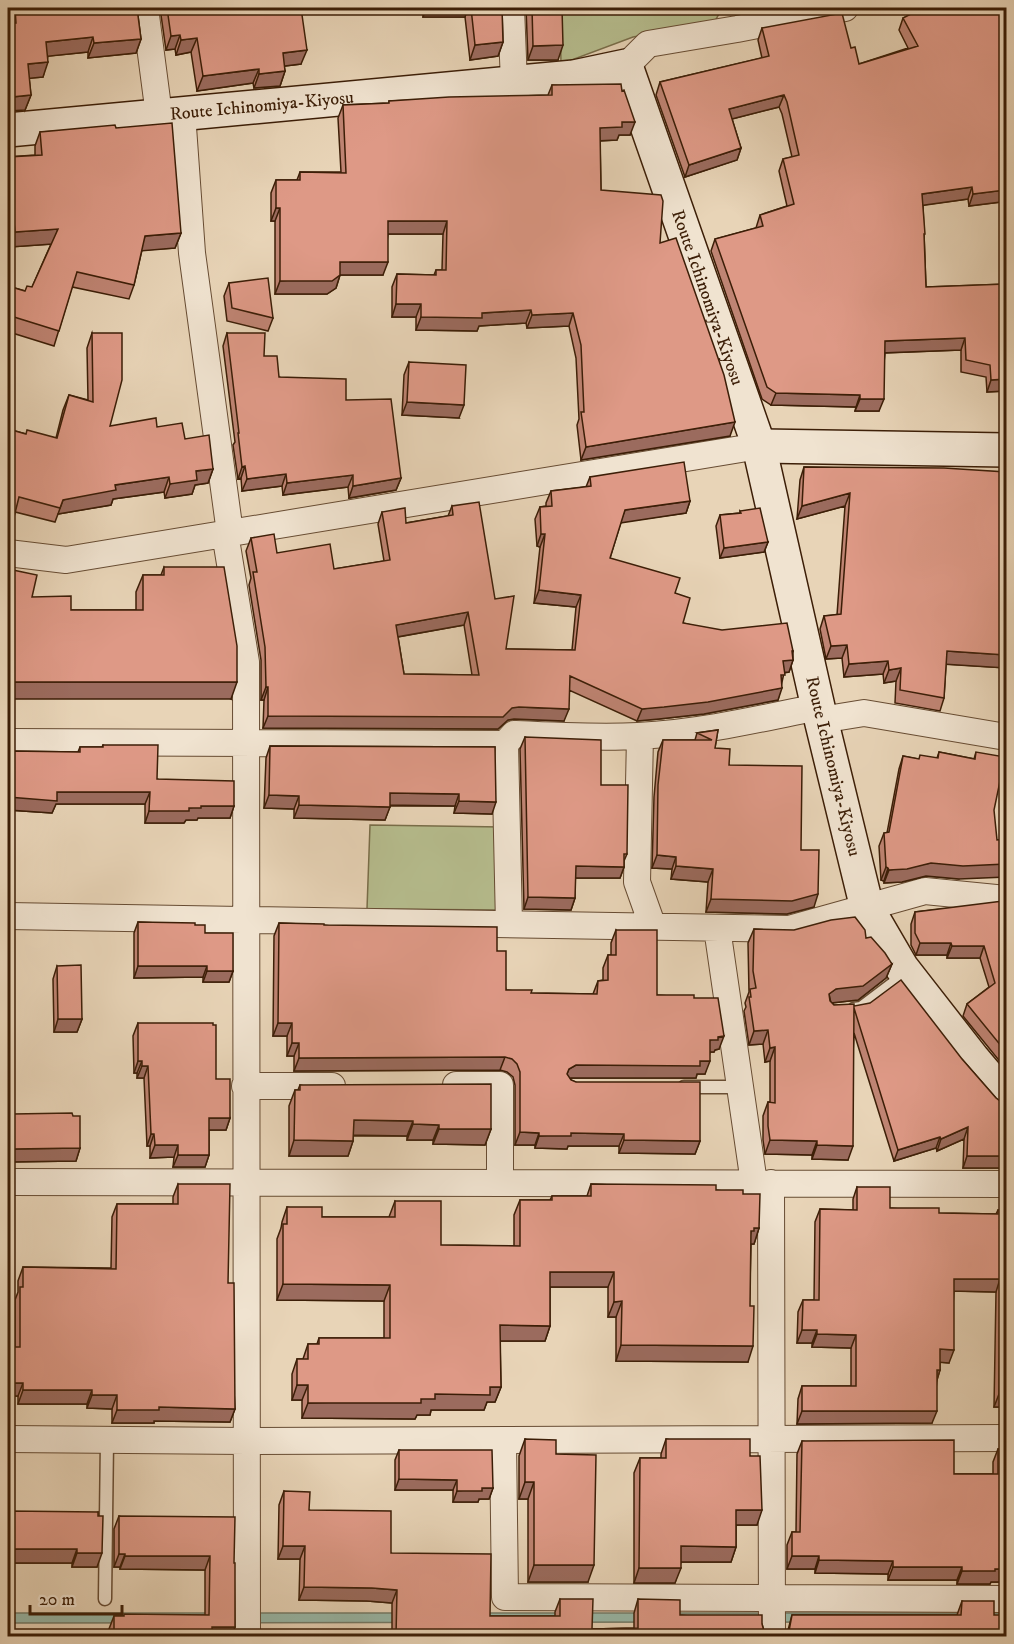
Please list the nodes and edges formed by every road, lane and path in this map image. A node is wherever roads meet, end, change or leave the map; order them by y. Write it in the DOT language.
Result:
graph roads {
  1 [pos="145,8"];
  2 [pos="511,8"];
  3 [pos="845,8"];
  4 [pos="734,18"];
  5 [pos="626,66"];
  6 [pos="514,83"];
  7 [pos="170,114"];
  8 [pos="8,130"];
  9 [pos="759,446"];
  10 [pos="1006,450"];
  11 [pos="227,533"];
  12 [pos="8,553"];
  13 [pos="820,713"];
  14 [pos="640,736"];
  15 [pos="1006,737"];
  16 [pos="8,742"];
  17 [pos="246,742"];
  18 [pos="505,744"];
  19 [pos="1006,899"];
  20 [pos="867,908"];
  21 [pos="8,916"];
  22 [pos="245,920"];
  23 [pos="509,924"];
  24 [pos="653,927"];
  25 [pos="717,928"];
  26 [pos="907,974"];
  27 [pos="842,1010"];
  28 [pos="350,1085"];
  29 [pos="430,1085"];
  30 [pos="245,1086"];
  31 [pos="673,1087"];
  32 [pos="740,1087"];
  33 [pos="1006,1098"];
  34 [pos="8,1182"];
  35 [pos="246,1182"];
  36 [pos="500,1183"];
  37 [pos="763,1183"];
  38 [pos="1006,1184"];
  39 [pos="772,1438"];
  40 [pos="1006,1438"];
  41 [pos="8,1439"];
  42 [pos="107,1440"];
  43 [pos="503,1440"];
  44 [pos="246,1441"];
  45 [pos="105,1599"];
  46 [pos="1006,1599"];
  47 [pos="772,1617"];
  48 [pos="247,1624"];
  1 -- 7 [label="street"];
  2 -- 6 [label="street"];
  3 -- 4 [label="street"];
  4 -- 5 [label="street"];
  5 -- 6 [label="main road, Route Ichinomiya-Kiyosu"];
  5 -- 9 [label="main road, Route Ichinomiya-Kiyosu"];
  6 -- 7 [label="main road, Route Ichinomiya-Kiyosu"];
  7 -- 8 [label="main road, Route Ichinomiya-Kiyosu"];
  7 -- 11 [label="street"];
  9 -- 10 [label="main road"];
  9 -- 11 [label="street"];
  9 -- 13 [label="main road, Route Ichinomiya-Kiyosu"];
  11 -- 12 [label="street"];
  11 -- 17 [label="street"];
  13 -- 14 [label="street"];
  13 -- 15 [label="street"];
  13 -- 20 [label="main road, Route Ichinomiya-Kiyosu"];
  14 -- 18 [label="street"];
  14 -- 24 [label="street"];
  16 -- 17 [label="street"];
  17 -- 18 [label="street"];
  17 -- 22 [label="street"];
  18 -- 23 [label="street"];
  19 -- 20 [label="street"];
  20 -- 25 [label="street"];
  20 -- 26 [label="main road, Route Ichinomiya-Kiyosu"];
  21 -- 22 [label="street"];
  22 -- 23 [label="street"];
  22 -- 30 [label="street"];
  23 -- 24 [label="street"];
  24 -- 25 [label="street"];
  25 -- 32 [label="street"];
  26 -- 27 [label="lane"];
  26 -- 33 [label="main road, Route Ichinomiya-Kiyosu"];
  28 -- 30 [label="street"];
  29 -- 36 [label="street"];
  30 -- 35 [label="street"];
  31 -- 32 [label="lane"];
  32 -- 37 [label="street"];
  34 -- 35 [label="street"];
  35 -- 36 [label="street"];
  35 -- 44 [label="street"];
  36 -- 37 [label="street"];
  37 -- 38 [label="street"];
  37 -- 39 [label="street"];
  39 -- 40 [label="street"];
  39 -- 43 [label="street"];
  39 -- 47 [label="street"];
  41 -- 42 [label="street"];
  42 -- 44 [label="street"];
  42 -- 45 [label="lane"];
  43 -- 44 [label="street"];
  43 -- 47 [label="street"];
  44 -- 48 [label="street"];
  46 -- 47 [label="street"];
}
